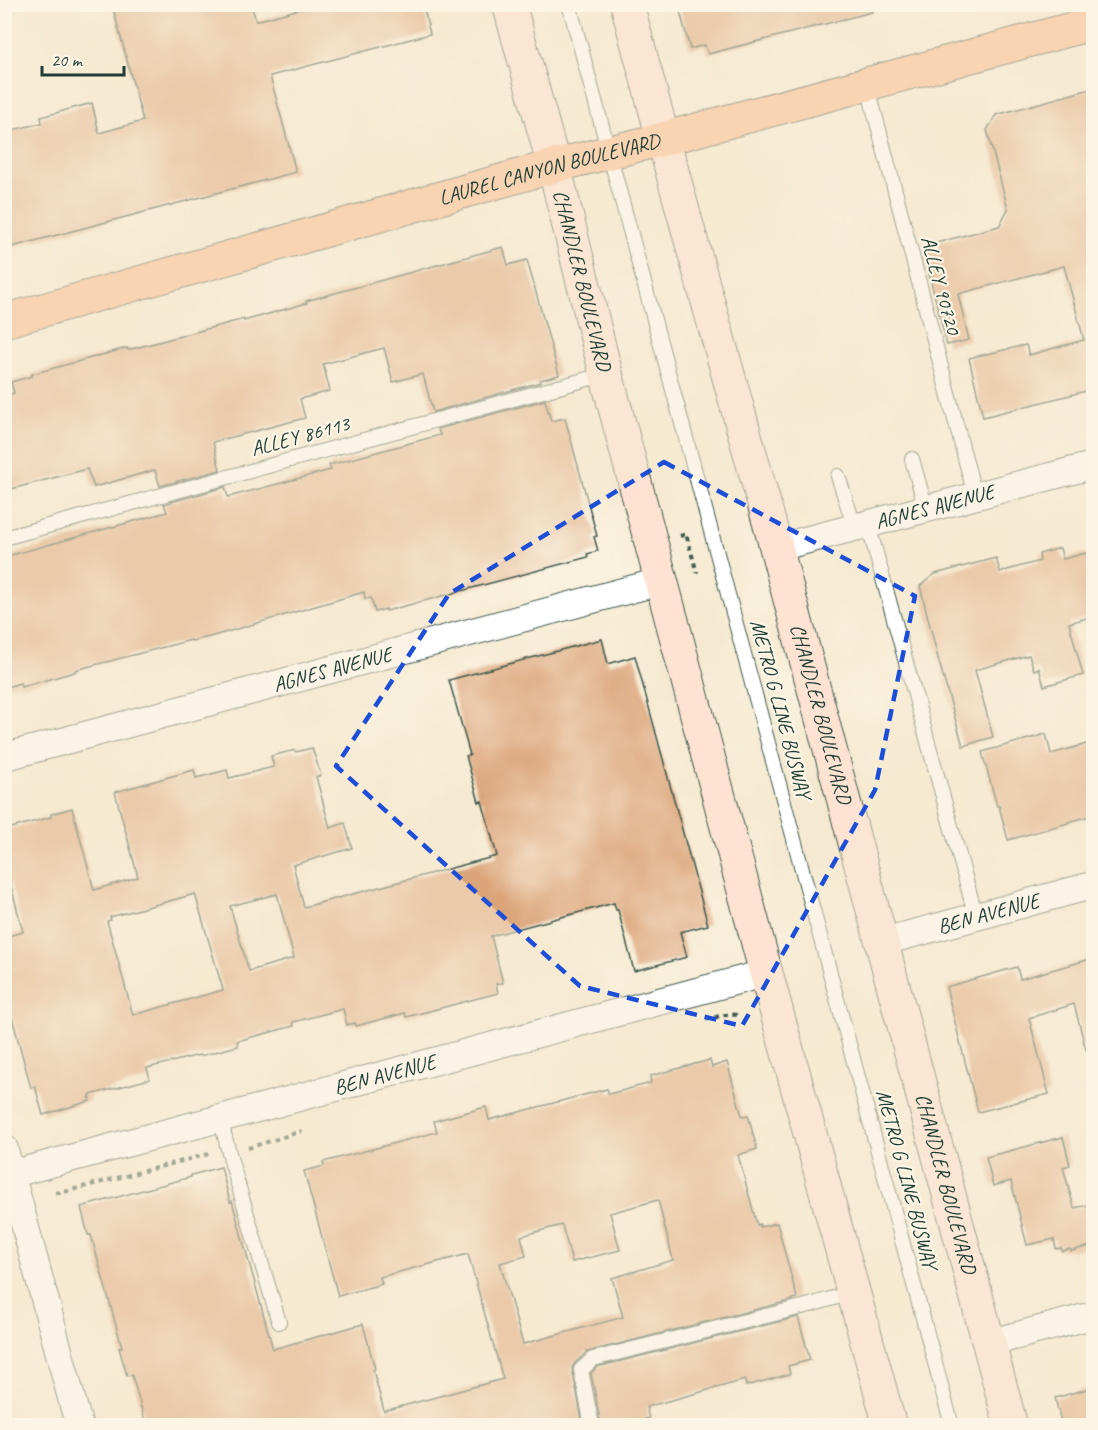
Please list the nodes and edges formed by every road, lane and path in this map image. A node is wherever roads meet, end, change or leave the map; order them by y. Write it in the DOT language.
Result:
graph roads {
  1 [pos="509,4"];
  2 [pos="569,4"];
  3 [pos="627,4"];
  4 [pos="1094,23"];
  5 [pos="867,84"];
  6 [pos="663,140"];
  7 [pos="608,153"];
  8 [pos="554,166"];
  9 [pos="4,321"];
  10 [pos="606,374"];
  11 [pos="912,459"];
  12 [pos="1094,465"];
  13 [pos="838,476"];
  14 [pos="975,496"];
  15 [pos="926,509"];
  16 [pos="862,526"];
  17 [pos="678,537"];
  18 [pos="4,538"];
  19 [pos="776,548"];
  20 [pos="697,573"];
  21 [pos="662,582"];
  22 [pos="4,757"];
  23 [pos="1094,885"];
  24 [pos="976,917"];
  25 [pos="882,942"];
  26 [pos="766,973"];
  27 [pos="740,1016"];
  28 [pos="705,1020"];
  29 [pos="220,1118"];
  30 [pos="302,1131"];
  31 [pos="4,1148"];
  32 [pos="228,1149"];
  33 [pos="8,1175"];
  34 [pos="50,1190"];
  35 [pos="854,1292"];
  36 [pos="1094,1315"];
  37 [pos="279,1322"];
  38 [pos="988,1344"];
  39 [pos="79,1425"];
  40 [pos="592,1425"];
  41 [pos="890,1425"];
  42 [pos="952,1425"];
  43 [pos="1011,1425"];
  1 -- 8 [label="street, CHANDLER BOULEVARD"];
  2 -- 7 [label="lane, METRO G LINE BUSWAY"];
  3 -- 6 [label="street, CHANDLER BOULEVARD"];
  4 -- 5 [label="main road, LAUREL CANYON BOULEVARD"];
  5 -- 6 [label="main road, LAUREL CANYON BOULEVARD"];
  5 -- 14 [label="lane, ALLEY 90720"];
  6 -- 7 [label="main road, LAUREL CANYON BOULEVARD"];
  6 -- 19 [label="street, CHANDLER BOULEVARD"];
  7 -- 8 [label="main road, LAUREL CANYON BOULEVARD"];
  7 -- 42 [label="lane, METRO G LINE BUSWAY"];
  8 -- 9 [label="main road, LAUREL CANYON BOULEVARD"];
  8 -- 10 [label="street, CHANDLER BOULEVARD"];
  10 -- 18 [label="lane, ALLEY 86113"];
  10 -- 21 [label="street, CHANDLER BOULEVARD"];
  11 -- 15 [label="lane"];
  12 -- 14 [label="street, AGNES AVENUE"];
  13 -- 16 [label="lane"];
  14 -- 15 [label="street, AGNES AVENUE"];
  15 -- 16 [label="street, AGNES AVENUE"];
  16 -- 19 [label="street, AGNES AVENUE"];
  16 -- 24 [label="lane"];
  17 -- 20 [label="path"];
  19 -- 25 [label="street, CHANDLER BOULEVARD"];
  21 -- 22 [label="street, AGNES AVENUE"];
  21 -- 26 [label="street, CHANDLER BOULEVARD"];
  23 -- 24 [label="street, BEN AVENUE"];
  24 -- 25 [label="street, BEN AVENUE"];
  25 -- 38 [label="street, CHANDLER BOULEVARD"];
  26 -- 29 [label="street, BEN AVENUE"];
  26 -- 35 [label="street, CHANDLER BOULEVARD"];
  27 -- 28 [label="path"];
  29 -- 32 [label="lane"];
  29 -- 33 [label="street, BEN AVENUE"];
  30 -- 32 [label="path"];
  31 -- 33 [label="street"];
  32 -- 34 [label="path"];
  32 -- 37 [label="lane"];
  33 -- 39 [label="street"];
  35 -- 40 [label="lane"];
  35 -- 41 [label="street, CHANDLER BOULEVARD"];
  36 -- 38 [label="street"];
  38 -- 43 [label="street, CHANDLER BOULEVARD"];
}
